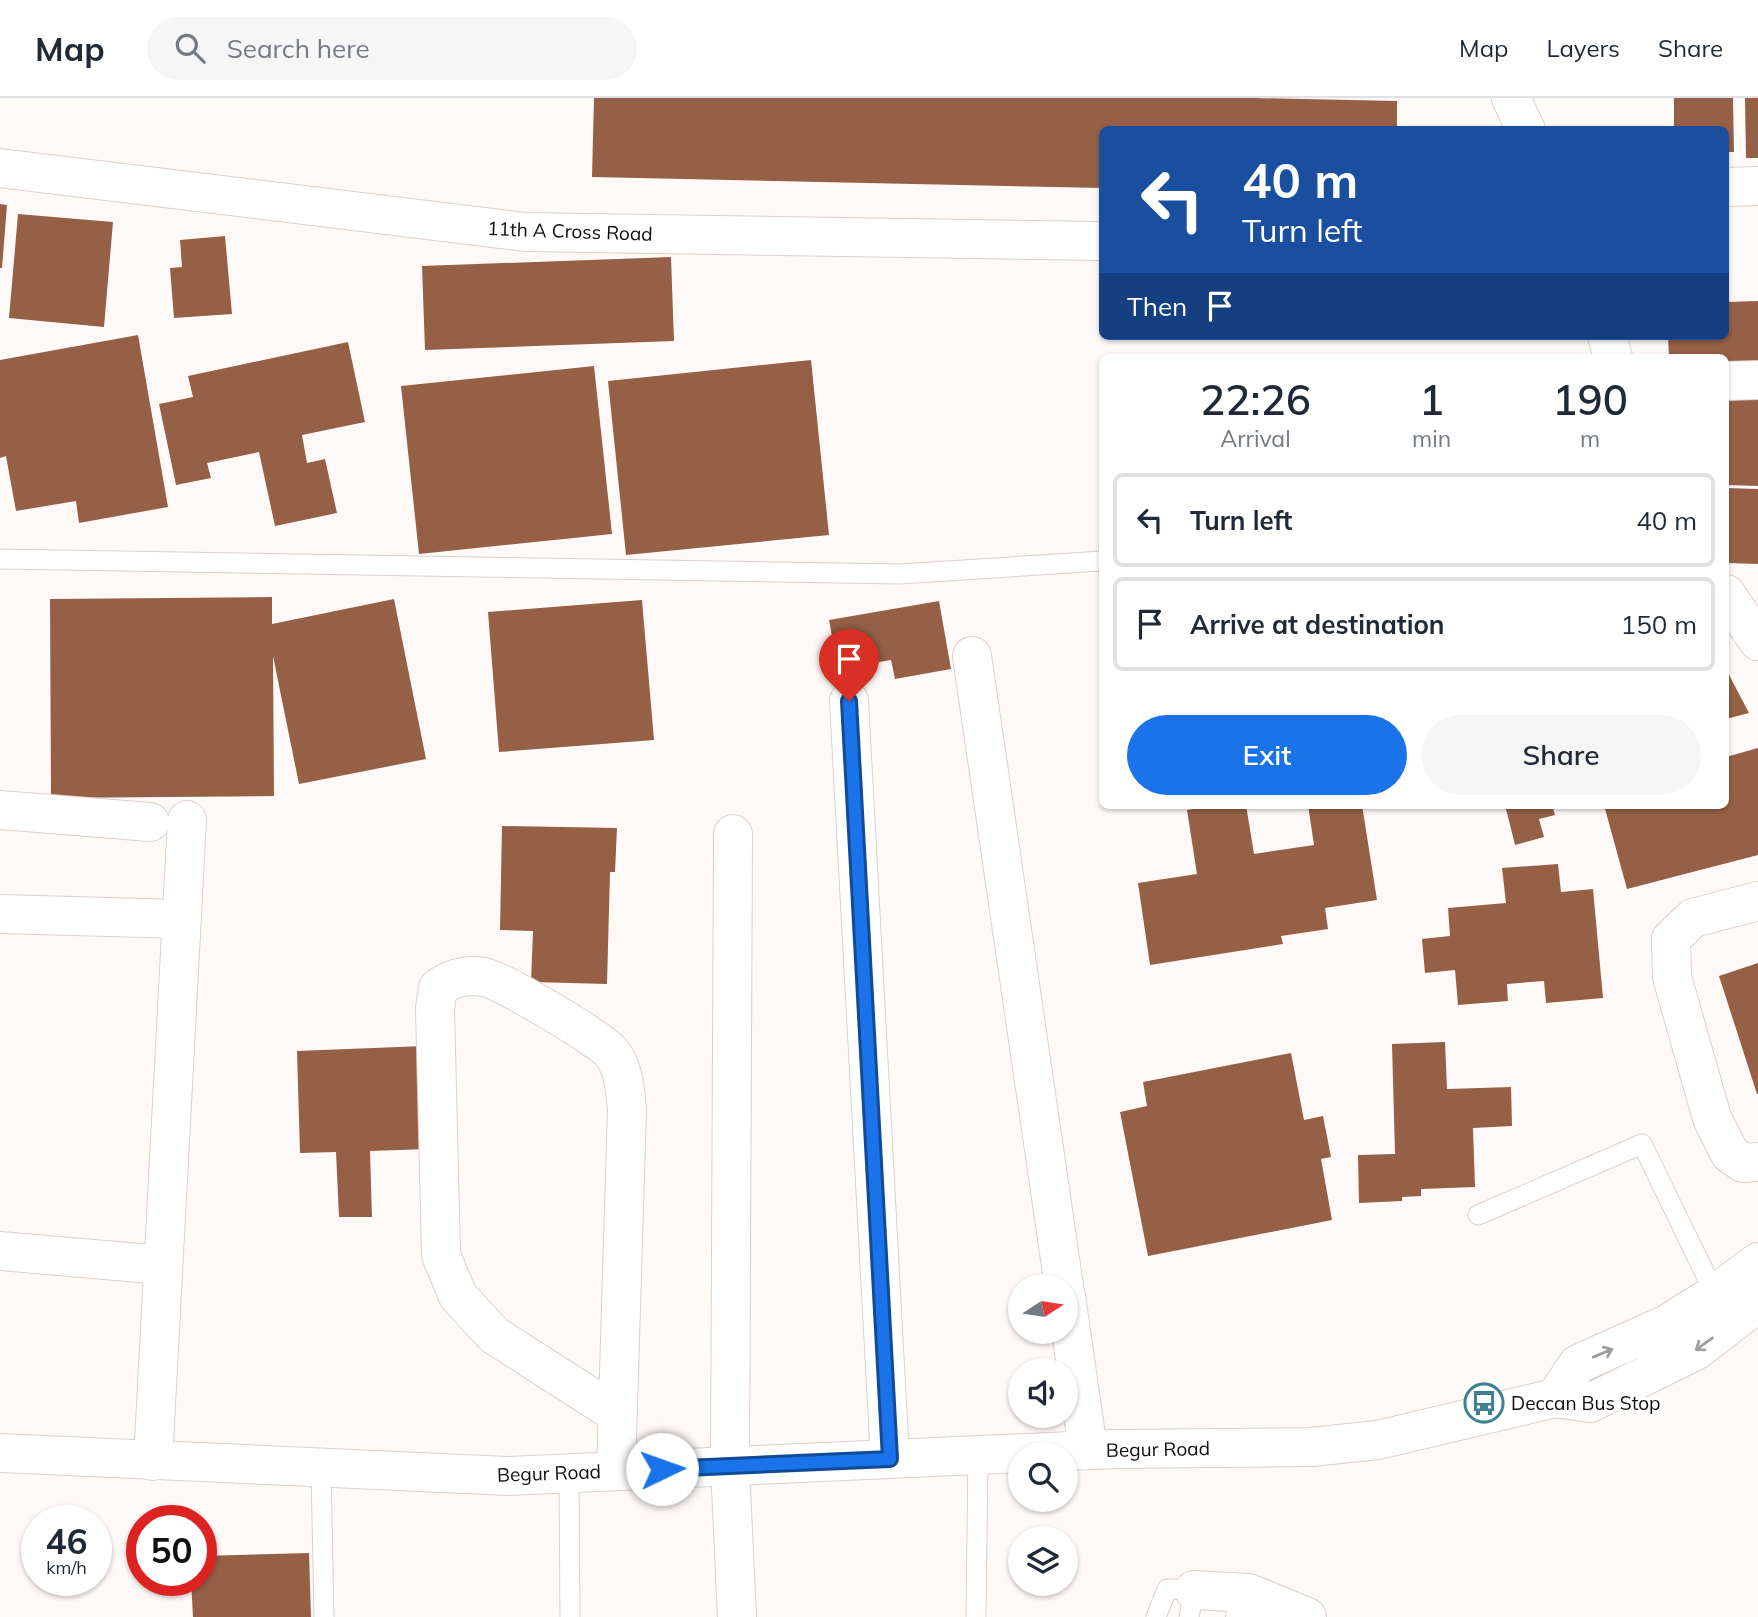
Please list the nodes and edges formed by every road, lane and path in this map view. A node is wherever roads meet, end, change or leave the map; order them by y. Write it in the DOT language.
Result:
graph roads {
  1 [pos="1511,98"];
  2 [pos="1524,126"];
  3 [pos="0,168"];
  4 [pos="1758,186"];
  5 [pos="1729,187"];
  6 [pos="1099,241"];
  7 [pos="1758,380"];
  8 [pos="1729,381"];
  9 [pos="0,559"];
  10 [pos="1099,561"];
  11 [pos="1729,598"];
  12 [pos="1758,641"];
  13 [pos="972,656"];
  14 [pos="849,701"];
  15 [pos="0,810"];
  16 [pos="733,834"];
  17 [pos="1758,901"];
  18 [pos="0,914"];
  19 [pos="182,919"];
  20 [pos="1758,1162"];
  21 [pos="1478,1215"];
  22 [pos="0,1251"];
  23 [pos="1758,1262"];
  24 [pos="163,1265"];
  25 [pos="1062,1274"];
  26 [pos="1715,1294"];
  27 [pos="1758,1303"];
  28 [pos="1073,1344"];
  29 [pos="1555,1398"];
  30 [pos="617,1414"];
  31 [pos="1088,1450"];
  32 [pos="0,1453"];
  33 [pos="978,1455"];
  34 [pos="890,1459"];
  35 [pos="153,1461"];
  36 [pos="730,1466"];
  37 [pos="321,1469"];
  38 [pos="616,1471"];
  39 [pos="569,1473"];
  40 [pos="1191,1603"];
  41 [pos="1247,1605"];
  42 [pos="324,1617"];
  43 [pos="570,1617"];
  44 [pos="737,1617"];
  45 [pos="976,1617"];
  46 [pos="1156,1617"];
  47 [pos="1307,1617"];
  1 -- 2 [label="street"];
  3 -- 6 [label="street, 11th A Cross Road"];
  4 -- 5 [label="street"];
  7 -- 8 [label="street"];
  9 -- 10 [label="lane"];
  11 -- 12 [label="street"];
  13 -- 25 [label="street"];
  14 -- 34 [label="street"];
  15 -- 19 [label="street"];
  16 -- 36 [label="street"];
  17 -- 20 [label="street"];
  18 -- 19 [label="street"];
  19 -- 24 [label="street"];
  21 -- 26 [label="lane"];
  22 -- 24 [label="street"];
  23 -- 26 [label="street"];
  24 -- 35 [label="street"];
  29 -- 26 [label="street, one-way"];
  27 -- 29 [label="street, Begur Road, one-way"];
  28 -- 31 [label="street"];
  29 -- 31 [label="street, Begur Road"];
  30 -- 30 [label="street"];
  30 -- 38 [label="street"];
  31 -- 33 [label="street, Begur Road"];
  32 -- 35 [label="street, Begur Road"];
  33 -- 34 [label="street, Begur Road"];
  33 -- 45 [label="lane"];
  34 -- 36 [label="street, Begur Road"];
  35 -- 37 [label="street, Begur Road"];
  36 -- 38 [label="street, Begur Road"];
  36 -- 44 [label="street"];
  37 -- 39 [label="street, Begur Road"];
  37 -- 42 [label="lane"];
  38 -- 39 [label="street, Begur Road"];
  39 -- 43 [label="lane"];
  40 -- 41 [label="street"];
  40 -- 46 [label="lane"];
  41 -- 47 [label="street"];
}
